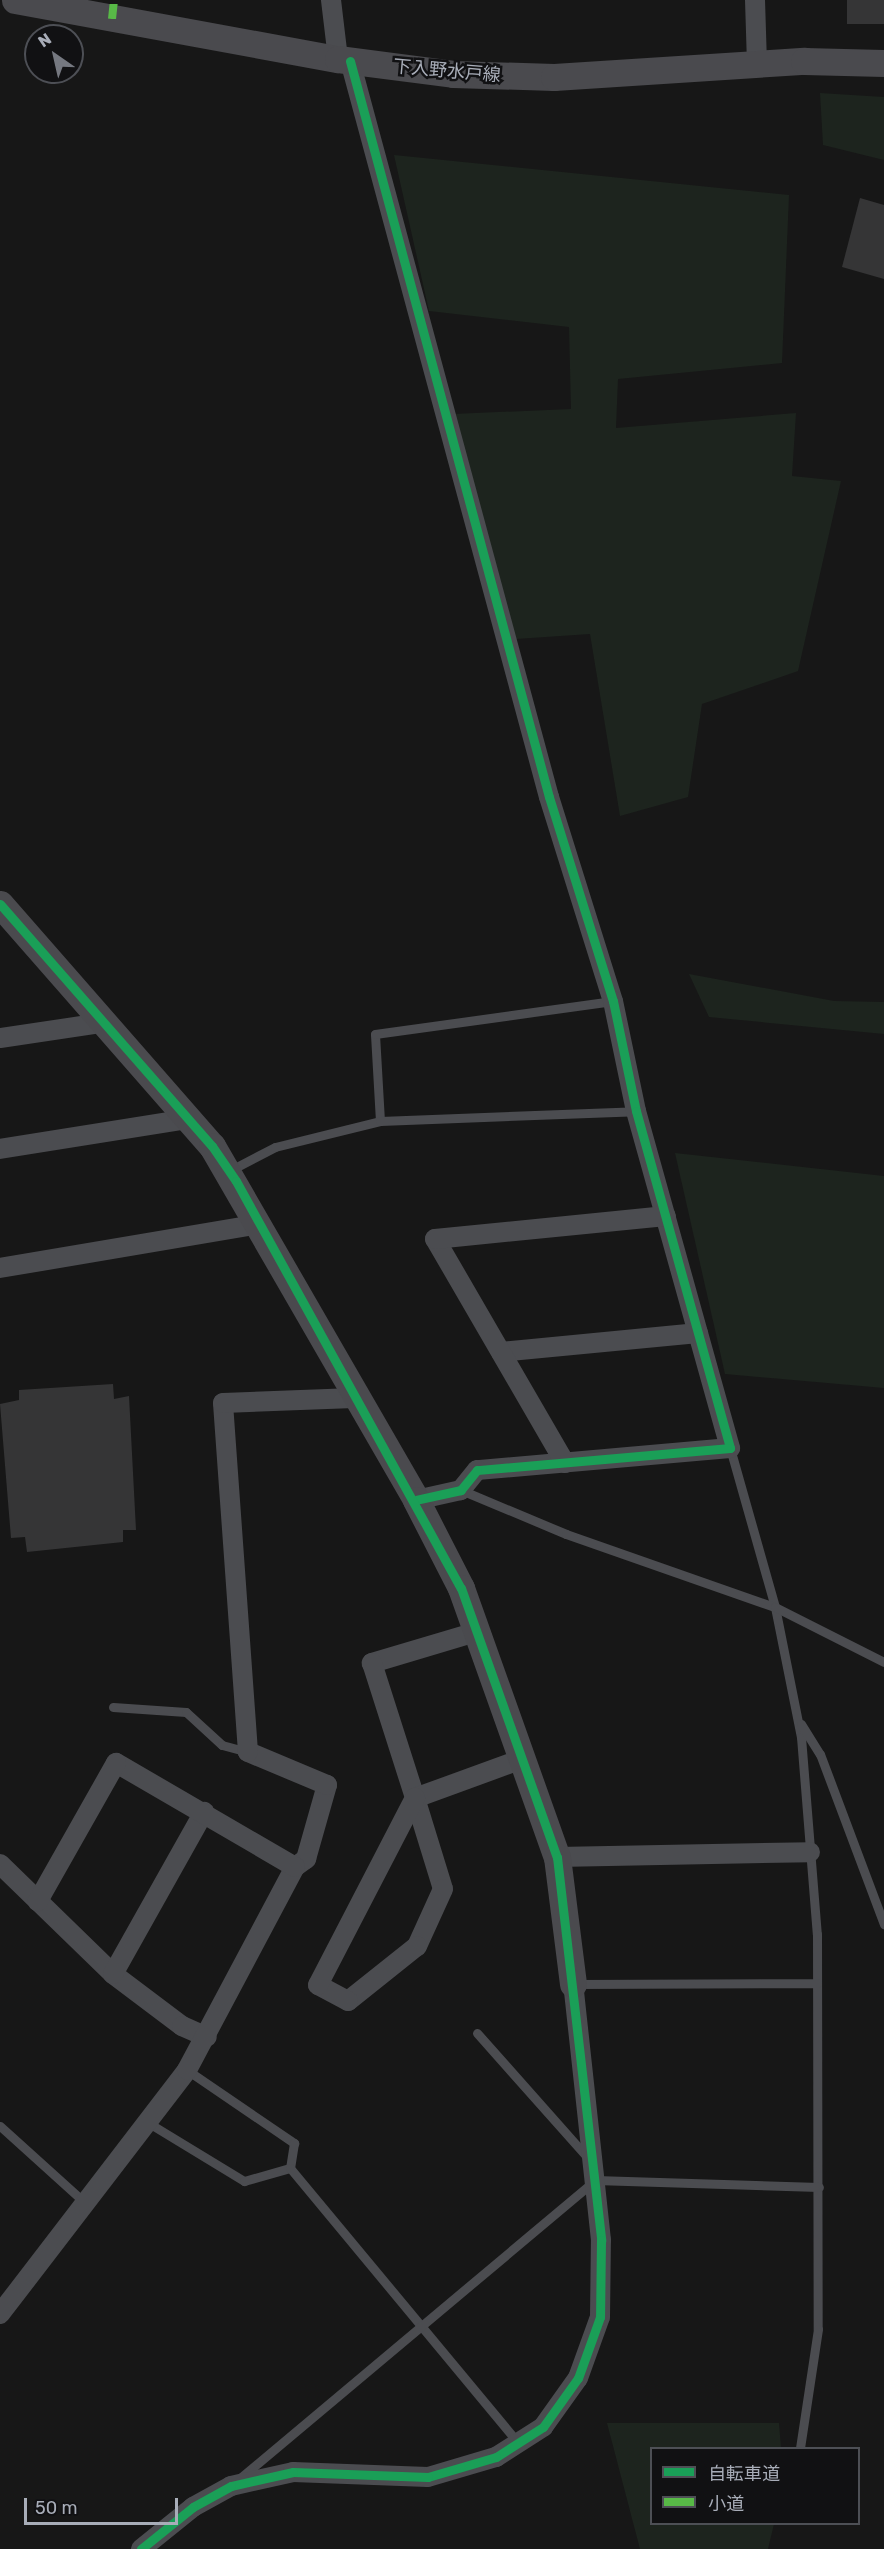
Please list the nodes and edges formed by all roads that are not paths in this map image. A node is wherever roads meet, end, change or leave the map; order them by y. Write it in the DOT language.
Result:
graph roads {
  1 [pos="15,0"];
  2 [pos="331,0"];
  3 [pos="754,0"];
  4 [pos="344,60"];
  5 [pos="757,63"];
  6 [pos="884,63"];
  7 [pos="0,904"];
  8 [pos="614,1001"];
  9 [pos="102,1023"];
  10 [pos="0,1038"];
  11 [pos="636,1111"];
  12 [pos="187,1119"];
  13 [pos="380,1120"];
  14 [pos="0,1149"];
  15 [pos="229,1171"];
  16 [pos="666,1216"];
  17 [pos="261,1224"];
  18 [pos="0,1268"];
  19 [pos="698,1333"];
  20 [pos="501,1352"];
  21 [pos="354,1398"];
  22 [pos="730,1448"];
  23 [pos="565,1463"];
  24 [pos="461,1490"];
  25 [pos="416,1500"];
  26 [pos="775,1607"];
  27 [pos="476,1632"];
  28 [pos="884,1662"];
  29 [pos="113,1707"];
  30 [pos="798,1720"];
  31 [pos="248,1752"];
  32 [pos="522,1759"];
  33 [pos="415,1798"];
  34 [pos="204,1812"];
  35 [pos="810,1852"];
  36 [pos="557,1857"];
  37 [pos="0,1864"];
  38 [pos="295,1867"];
  39 [pos="38,1901"];
  40 [pos="884,1924"];
  41 [pos="114,1974"];
  42 [pos="817,1983"];
  43 [pos="573,1984"];
  44 [pos="477,2033"];
  45 [pos="207,2037"];
  46 [pos="187,2070"];
  47 [pos="147,2122"];
  48 [pos="0,2126"];
  49 [pos="290,2168"];
  50 [pos="595,2172"];
  51 [pos="819,2187"];
  52 [pos="84,2202"];
  53 [pos="0,2314"];
  54 [pos="421,2326"];
  55 [pos="518,2443"];
  56 [pos="800,2447"];
  57 [pos="231,2486"];
  58 [pos="141,2549"];
  1 -- 4 [label="street, 下入野水戸線"];
  2 -- 4 [label="street"];
  3 -- 5 [label="street"];
  4 -- 5 [label="street, 下入野水戸線"];
  4 -- 8 [label="street"];
  5 -- 6 [label="street, 下入野水戸線"];
  7 -- 9 [label="street"];
  8 -- 11 [label="street"];
  8 -- 13 [label="lane"];
  9 -- 10 [label="street"];
  9 -- 12 [label="street"];
  11 -- 13 [label="lane"];
  11 -- 16 [label="street"];
  12 -- 14 [label="street"];
  12 -- 15 [label="street"];
  13 -- 15 [label="lane"];
  15 -- 17 [label="street"];
  16 -- 19 [label="street"];
  16 -- 20 [label="street"];
  17 -- 18 [label="street"];
  17 -- 21 [label="street"];
  19 -- 20 [label="street"];
  19 -- 22 [label="street"];
  20 -- 23 [label="street"];
  21 -- 25 [label="street"];
  21 -- 31 [label="street"];
  22 -- 23 [label="street"];
  22 -- 26 [label="lane"];
  23 -- 24 [label="street"];
  24 -- 25 [label="street"];
  24 -- 26 [label="lane"];
  25 -- 27 [label="street"];
  26 -- 28 [label="lane"];
  26 -- 30 [label="lane"];
  27 -- 32 [label="street"];
  27 -- 33 [label="street"];
  29 -- 31 [label="lane"];
  30 -- 35 [label="lane"];
  30 -- 40 [label="lane"];
  31 -- 38 [label="street"];
  32 -- 33 [label="street"];
  32 -- 36 [label="street"];
  33 -- 33 [label="street"];
  34 -- 38 [label="street"];
  34 -- 39 [label="street"];
  34 -- 41 [label="street"];
  35 -- 36 [label="street"];
  35 -- 42 [label="lane"];
  36 -- 43 [label="street"];
  37 -- 39 [label="street"];
  38 -- 45 [label="street"];
  39 -- 41 [label="street"];
  41 -- 45 [label="street"];
  42 -- 43 [label="lane"];
  42 -- 51 [label="lane"];
  43 -- 50 [label="street"];
  44 -- 50 [label="lane"];
  45 -- 46 [label="street"];
  46 -- 47 [label="street"];
  46 -- 49 [label="lane"];
  47 -- 49 [label="lane"];
  47 -- 52 [label="street"];
  48 -- 52 [label="lane"];
  49 -- 54 [label="lane"];
  50 -- 51 [label="lane"];
  50 -- 54 [label="lane"];
  50 -- 55 [label="street"];
  51 -- 56 [label="lane"];
  52 -- 53 [label="street"];
  54 -- 55 [label="lane"];
  54 -- 57 [label="lane"];
  55 -- 57 [label="street"];
  57 -- 58 [label="street"];
}
